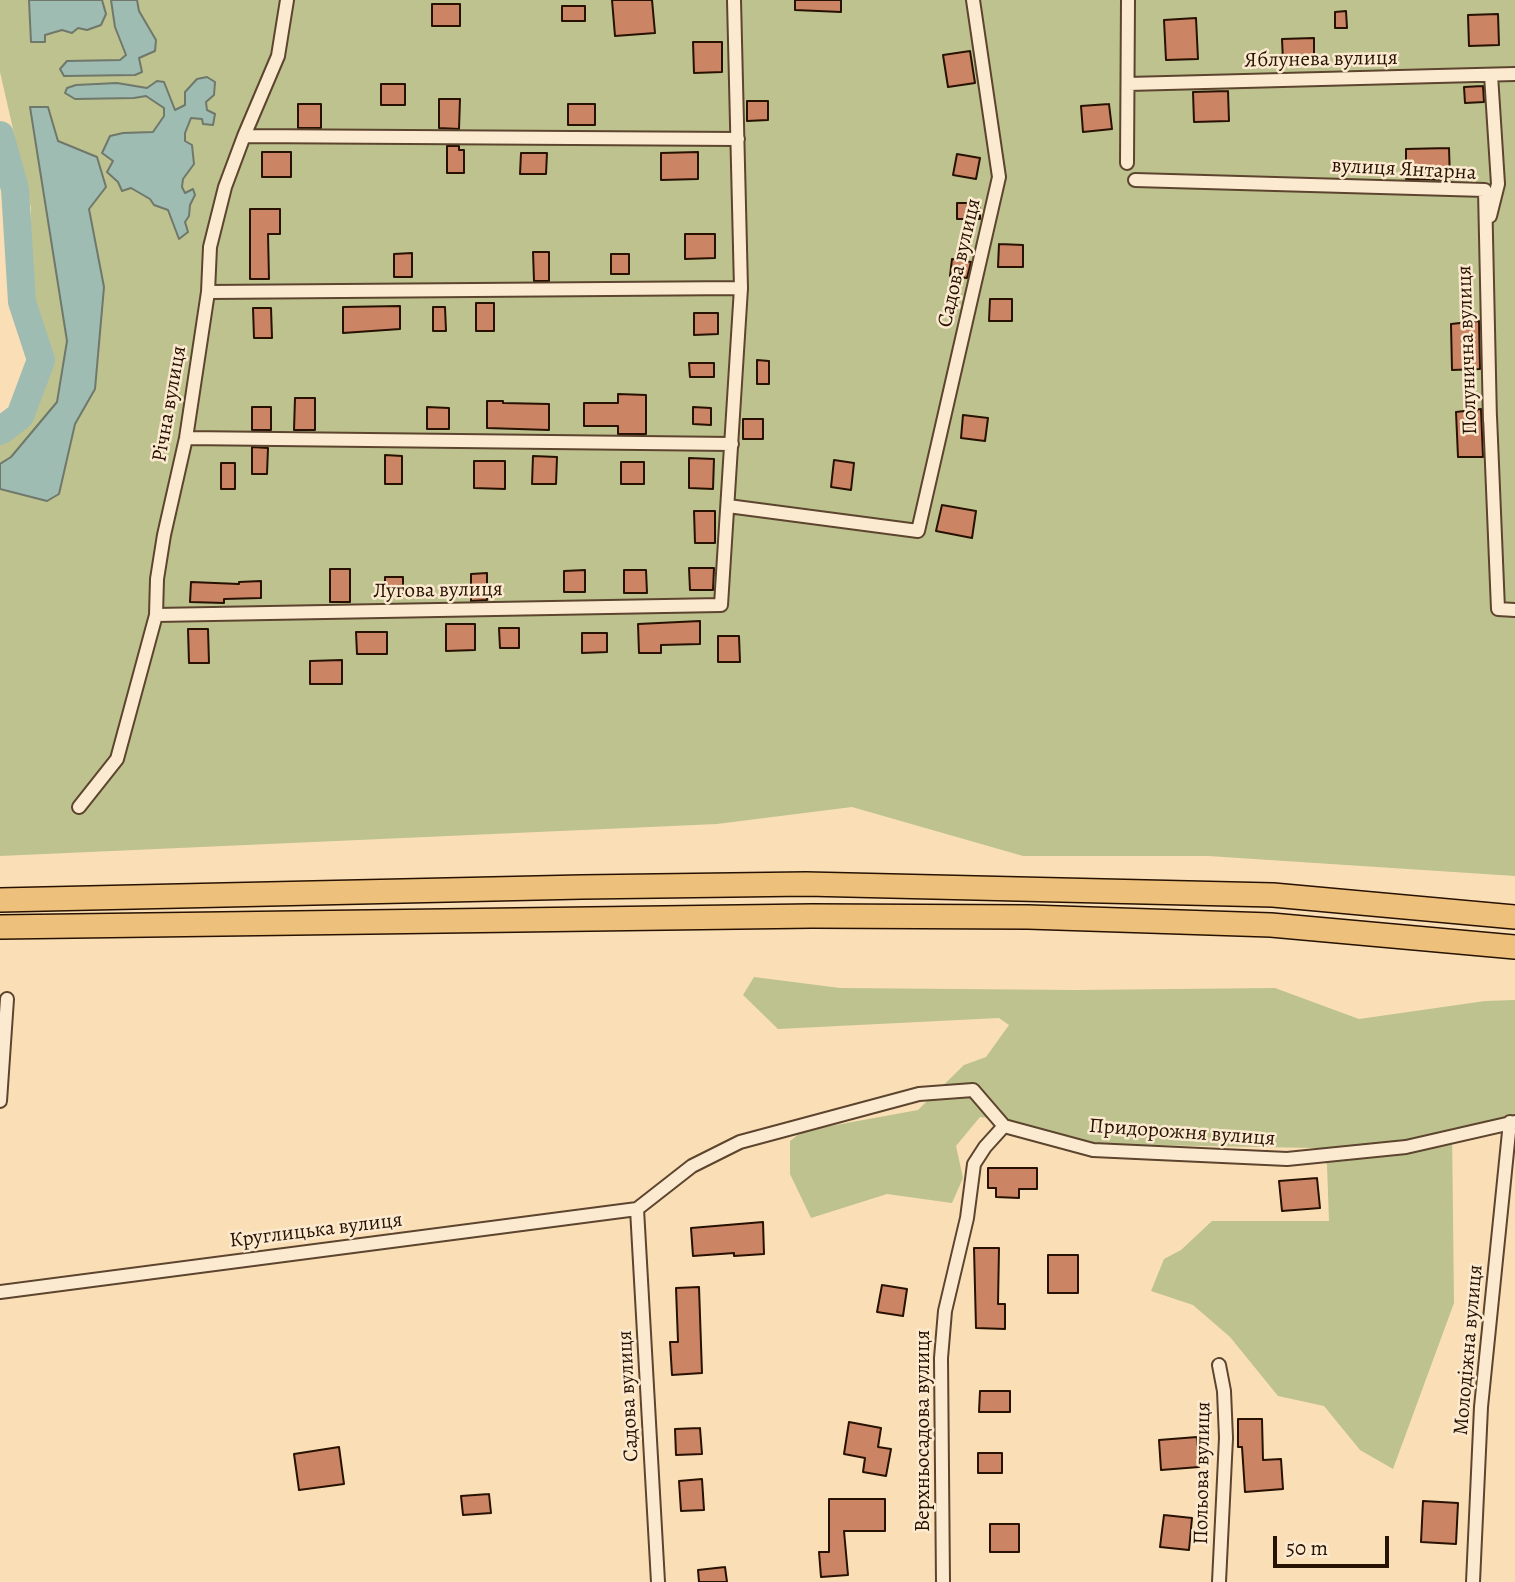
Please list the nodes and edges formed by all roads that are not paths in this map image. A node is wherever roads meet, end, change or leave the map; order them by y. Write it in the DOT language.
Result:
graph roads {
  1 [pos="287,0"];
  2 [pos="734,0"];
  3 [pos="973,0"];
  4 [pos="1128,0"];
  5 [pos="1515,74"];
  6 [pos="1491,75"];
  7 [pos="1128,84"];
  8 [pos="244,136"];
  9 [pos="738,139"];
  10 [pos="1128,163"];
  11 [pos="1135,180"];
  12 [pos="741,288"];
  13 [pos="208,292"];
  14 [pos="1490,421"];
  15 [pos="186,438"];
  16 [pos="732,444"];
  17 [pos="728,506"];
  18 [pos="1515,610"];
  19 [pos="156,615"];
  20 [pos="79,807"];
  21 [pos="0,900"];
  22 [pos="1515,917"];
  23 [pos="0,926"];
  24 [pos="1515,947"];
  25 [pos="7,999"];
  26 [pos="0,1101"];
  27 [pos="1513,1122"];
  28 [pos="1004,1126"];
  29 [pos="637,1209"];
  30 [pos="0,1292"];
  31 [pos="1219,1365"];
  32 [pos="658,1582"];
  33 [pos="943,1582"];
  34 [pos="1219,1582"];
  35 [pos="1473,1582"];
  1 -- 8 [label="street, Річна вулиця"];
  2 -- 9 [label="street"];
  3 -- 17 [label="street, Садова вулиця"];
  4 -- 7 [label="street"];
  5 -- 6 [label="street, Яблунева вулиця"];
  6 -- 7 [label="street, Яблунева вулиця"];
  6 -- 14 [label="street, Полунична вулиця"];
  7 -- 10 [label="street"];
  8 -- 9 [label="street"];
  8 -- 13 [label="street, Річна вулиця"];
  9 -- 12 [label="street"];
  11 -- 14 [label="street, вулиця Янтарна"];
  12 -- 13 [label="street"];
  12 -- 16 [label="street"];
  13 -- 15 [label="street, Річна вулиця"];
  14 -- 18 [label="street, Полунична вулиця"];
  15 -- 16 [label="street"];
  15 -- 19 [label="street, Річна вулиця"];
  16 -- 17 [label="street"];
  17 -- 19 [label="street, Лугова вулиця"];
  19 -- 20 [label="street, Річна вулиця"];
  21 -- 22 [label="highway"];
  23 -- 24 [label="highway"];
  25 -- 26 [label="street"];
  27 -- 28 [label="street, Придорожня вулиця"];
  27 -- 35 [label="street, Молодіжна вулиця"];
  28 -- 29 [label="street"];
  28 -- 33 [label="street, Верхньосадова вулиця"];
  29 -- 30 [label="street, Круглицька вулиця"];
  29 -- 32 [label="street, Садова вулиця"];
  31 -- 34 [label="street, Польова вулиця"];
}
